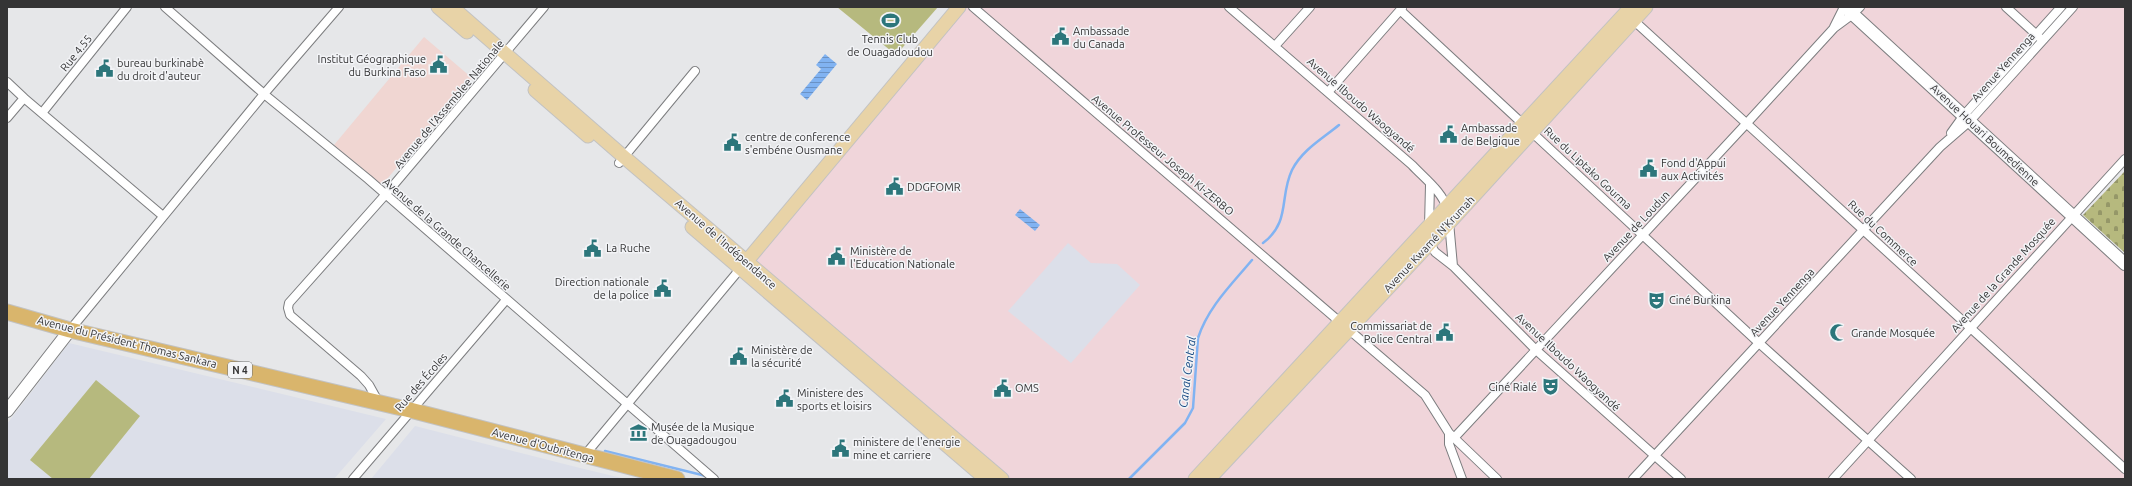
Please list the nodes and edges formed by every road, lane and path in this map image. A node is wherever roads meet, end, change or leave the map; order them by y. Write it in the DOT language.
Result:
graph roads {
  1 [pos="127,7"];
  2 [pos="165,7"];
  3 [pos="339,7"];
  4 [pos="442,7"];
  5 [pos="544,7"];
  6 [pos="959,7"];
  7 [pos="972,7"];
  8 [pos="1229,7"];
  9 [pos="1310,7"];
  10 [pos="1646,7"];
  11 [pos="2006,7"];
  12 [pos="2061,7"];
  13 [pos="2073,7"];
  14 [pos="1401,9"];
  15 [pos="1851,9"];
  16 [pos="1630,14"];
  17 [pos="2039,37"];
  18 [pos="1275,46"];
  19 [pos="503,57"];
  20 [pos="696,71"];
  21 [pos="7,82"];
  22 [pos="1329,91"];
  23 [pos="264,94"];
  24 [pos="24,98"];
  25 [pos="42,113"];
  26 [pos="7,118"];
  27 [pos="1967,118"];
  28 [pos="1746,124"];
  29 [pos="1528,128"];
  30 [pos="2125,159"];
  31 [pos="622,160"];
  32 [pos="1430,185"];
  33 [pos="386,194"];
  34 [pos="1447,207"];
  35 [pos="2072,215"];
  36 [pos="163,216"];
  37 [pos="1449,223"];
  38 [pos="1428,227"];
  39 [pos="1863,229"];
  40 [pos="1642,234"];
  41 [pos="1429,244"];
  42 [pos="2125,264"];
  43 [pos="743,266"];
  44 [pos="1453,266"];
  45 [pos="506,300"];
  46 [pos="7,312"];
  47 [pos="1340,321"];
  48 [pos="1970,328"];
  49 [pos="70,330"];
  50 [pos="1350,330"];
  51 [pos="1759,343"];
  52 [pos="1536,350"];
  53 [pos="1291,384"];
  54 [pos="379,403"];
  55 [pos="627,404"];
  56 [pos="410,410"];
  57 [pos="7,411"];
  58 [pos="917,414"];
  59 [pos="1451,436"];
  60 [pos="1867,440"];
  61 [pos="1655,455"];
  62 [pos="584,456"];
  63 [pos="2125,469"];
  64 [pos="353,479"];
  65 [pos="677,479"];
  66 [pos="714,479"];
  67 [pos="986,479"];
  68 [pos="1002,479"];
  69 [pos="1195,479"];
  70 [pos="1209,479"];
  71 [pos="1462,479"];
  72 [pos="1496,479"];
  73 [pos="1632,479"];
  74 [pos="1681,479"];
  75 [pos="1833,479"];
  76 [pos="1911,479"];
  1 -- 25 [label="street, Rue 4.55"];
  2 -- 23 [label="street, Avenue de la Grande Chancellerie"];
  3 -- 23 [label="street"];
  4 -- 19 [label="main road, Avenue de l'Indépendance"];
  5 -- 19 [label="street, Avenue de l'Assemblee Nationale"];
  6 -- 43 [label="main road"];
  7 -- 47 [label="street, Avenue Professeur Joseph KI-ZERBO"];
  8 -- 18 [label="street, Avenue Ilboudo Waogyandé"];
  9 -- 18 [label="street"];
  10 -- 16 [label="main road, Avenue Kwamé N'Krumah"];
  11 -- 17 [label="street"];
  12 -- 17 [label="street, Avenue Yennenga"];
  13 -- 17 [label="street, Avenue Yennenga"];
  14 -- 22 [label="street"];
  14 -- 29 [label="street, Rue du Liptako Gourma"];
  15 -- 27 [label="main road, Avenue Houari Boumedienne"];
  15 -- 28 [label="street, Avenue de Loudun"];
  16 -- 28 [label="street, Rue du Commerce"];
  16 -- 29 [label="main road, Avenue Kwamé N'Krumah"];
  17 -- 27 [label="street, Avenue Yennenga"];
  18 -- 22 [label="street, Avenue Ilboudo Waogyandé"];
  19 -- 31 [label="main road, Avenue de l'Indépendance"];
  19 -- 33 [label="street, Avenue de l'Assemblee Nationale"];
  20 -- 31 [label="street"];
  21 -- 24 [label="street"];
  22 -- 32 [label="street, Avenue Ilboudo Waogyandé"];
  23 -- 33 [label="street, Avenue de la Grande Chancellerie"];
  23 -- 36 [label="street"];
  24 -- 25 [label="street"];
  24 -- 26 [label="street"];
  25 -- 36 [label="street"];
  27 -- 35 [label="main road, Avenue Houari Boumedienne"];
  27 -- 39 [label="street, Avenue Yennenga"];
  28 -- 39 [label="street, Rue du Commerce"];
  28 -- 40 [label="street, Avenue de Loudun"];
  29 -- 34 [label="main road, Avenue Kwamé N'Krumah"];
  29 -- 37 [label="main road, Avenue Kwamé N'Krumah"];
  29 -- 40 [label="street, Rue du Liptako Gourma"];
  30 -- 35 [label="street, Avenue de la Grande Mosquée"];
  31 -- 43 [label="main road, Avenue de l'Indépendance"];
  32 -- 34 [label="street, Avenue Ilboudo Waogyandé"];
  32 -- 38 [label="street"];
  33 -- 45 [label="street, Avenue de la Grande Chancellerie"];
  33 -- 54 [label="street, Avenue de l'Assemblee Nationale"];
  34 -- 37 [label="street"];
  34 -- 38 [label="main road, Avenue Kwamé N'Krumah"];
  35 -- 42 [label="main road, Avenue Houari Boumedienne"];
  35 -- 48 [label="street, Avenue de la Grande Mosquée"];
  36 -- 49 [label="street"];
  37 -- 41 [label="main road, Avenue Kwamé N'Krumah"];
  37 -- 44 [label="street"];
  38 -- 41 [label="street"];
  38 -- 47 [label="main road, Avenue Kwamé N'Krumah"];
  39 -- 48 [label="street, Rue du Commerce"];
  39 -- 51 [label="street, Avenue Yennenga"];
  40 -- 51 [label="street, Rue du Liptako Gourma"];
  40 -- 52 [label="street, Avenue de Loudun"];
  41 -- 44 [label="street, Avenue Ilboudo Waogyandé"];
  41 -- 50 [label="main road, Avenue Kwamé N'Krumah"];
  43 -- 55 [label="street"];
  43 -- 58 [label="main road, Avenue de l'Indépendance"];
  44 -- 52 [label="street, Avenue Ilboudo Waogyandé"];
  45 -- 55 [label="street, Avenue de la Grande Chancellerie"];
  45 -- 56 [label="street, Rue des Écoles"];
  46 -- 49 [label="highway, Avenue du Président Thomas Sankara / N 4"];
  47 -- 50 [label="street, Avenue Professeur Joseph KI-ZERBO"];
  47 -- 53 [label="main road, Avenue Kwamé N'Krumah"];
  48 -- 60 [label="street, Avenue de la Grande Mosquée"];
  48 -- 63 [label="street, Rue du Commerce"];
  49 -- 54 [label="highway, Avenue du Président Thomas Sankara / N 4"];
  49 -- 57 [label="main road"];
  50 -- 53 [label="main road, Avenue Kwamé N'Krumah"];
  50 -- 59 [label="street, Avenue Professeur Joseph KI-ZERBO"];
  51 -- 60 [label="street, Rue du Liptako Gourma"];
  51 -- 61 [label="street, Avenue Yennenga"];
  52 -- 59 [label="street, Avenue de Loudun"];
  52 -- 61 [label="street, Avenue Ilboudo Waogyandé"];
  53 -- 69 [label="main road, Avenue Kwamé N'Krumah"];
  53 -- 70 [label="main road, Avenue Kwamé N'Krumah"];
  54 -- 56 [label="highway, Avenue du Président Thomas Sankara / N 4"];
  55 -- 62 [label="street"];
  55 -- 66 [label="street, Avenue de la Grande Chancellerie"];
  56 -- 62 [label="highway, Avenue d'Oubritenga / N 4"];
  56 -- 64 [label="street, Rue des Écoles"];
  58 -- 67 [label="main road, Avenue de l'Indépendance"];
  58 -- 68 [label="main road, Avenue de l'Indépendance"];
  59 -- 71 [label="street"];
  59 -- 72 [label="street"];
  60 -- 75 [label="street, Avenue de la Grande Mosquée"];
  60 -- 76 [label="street, Rue du Liptako Gourma"];
  61 -- 73 [label="street, Avenue Yennenga"];
  61 -- 74 [label="street, Avenue Ilboudo Waogyandé"];
  62 -- 65 [label="highway, Avenue d'Oubritenga / N 4"];
}
